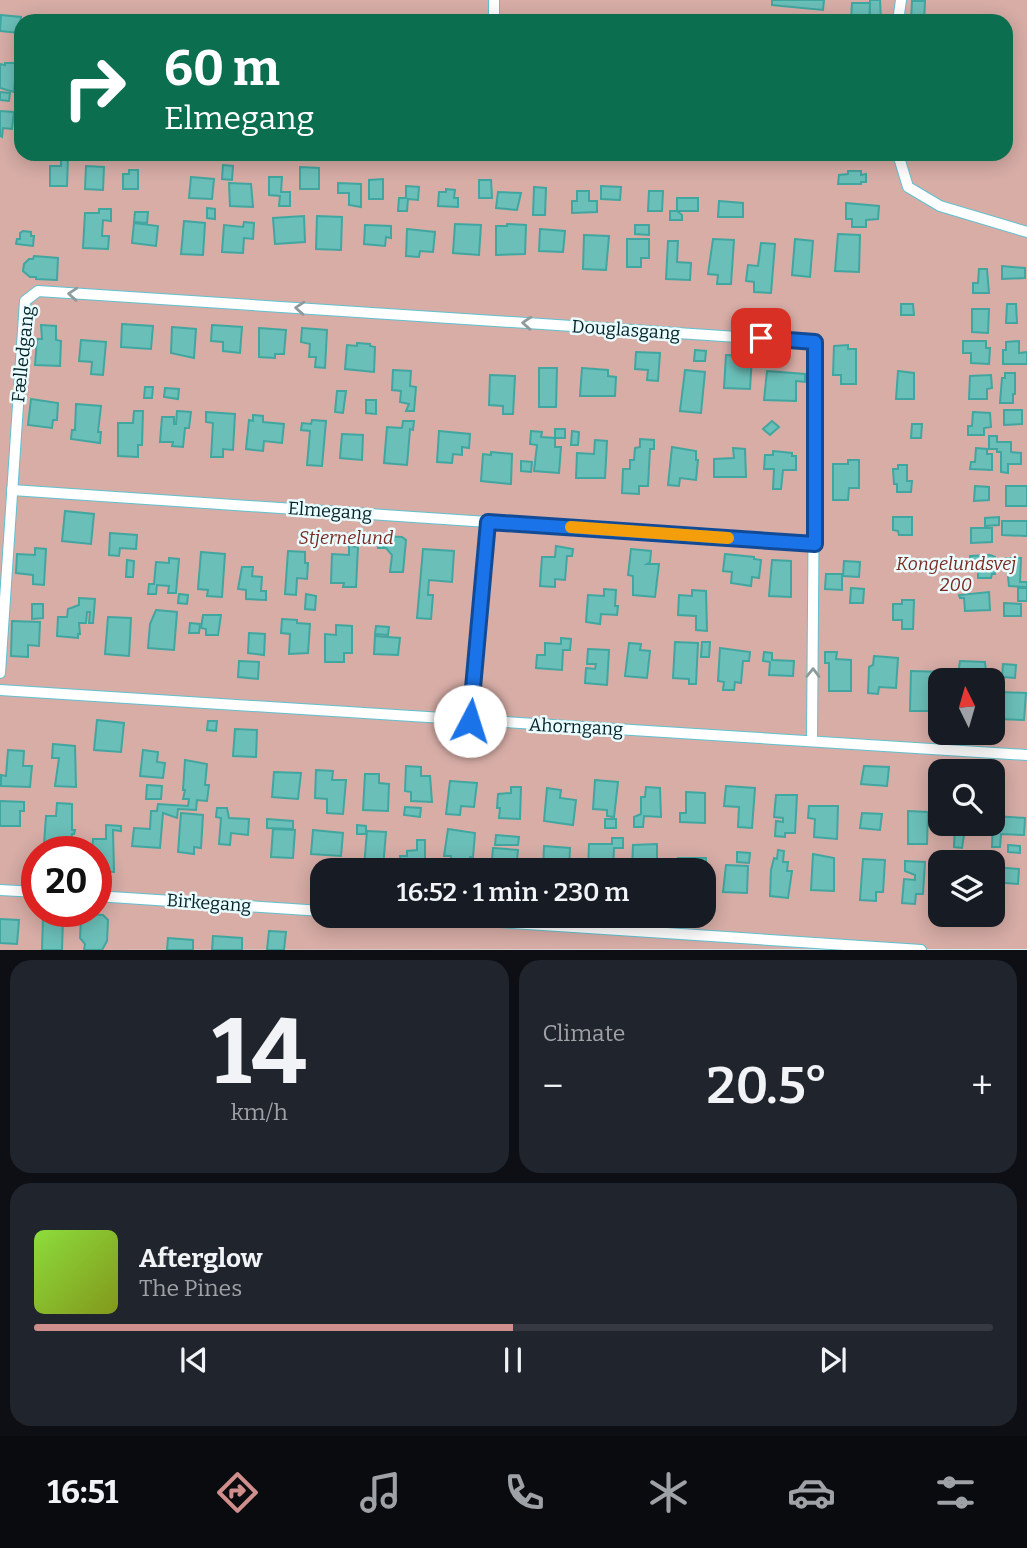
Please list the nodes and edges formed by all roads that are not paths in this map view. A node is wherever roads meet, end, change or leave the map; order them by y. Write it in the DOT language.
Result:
graph roads {
  1 [pos="900,161"];
  2 [pos="1027,232"];
  3 [pos="38,291"];
  4 [pos="12,490"];
  5 [pos="488,522"];
  6 [pos="815,544"];
  7 [pos="0,673"];
  8 [pos="0,690"];
  9 [pos="470,721"];
  10 [pos="812,741"];
  11 [pos="1027,755"];
  12 [pos="0,890"];
  13 [pos="21,891"];
  14 [pos="112,897"];
  15 [pos="310,910"];
  16 [pos="589,928"];
  17 [pos="921,950"];
  1 -- 2 [label="lane"];
  3 -- 4 [label="lane, Fælledgang"];
  6 -- 3 [label="lane, Douglasgang, one-way"];
  4 -- 5 [label="lane, Elmegang"];
  4 -- 7 [label="lane, Fælledgang"];
  5 -- 6 [label="lane, Elmegang"];
  5 -- 9 [label="lane"];
  10 -- 6 [label="lane, Douglasgang, one-way"];
  8 -- 9 [label="lane, Ahorngang"];
  9 -- 10 [label="lane, Ahorngang"];
  10 -- 11 [label="lane, Ahorngang"];
  12 -- 13 [label="lane"];
  14 -- 15 [label="lane, Birkegang"];
  16 -- 17 [label="lane"];
}
